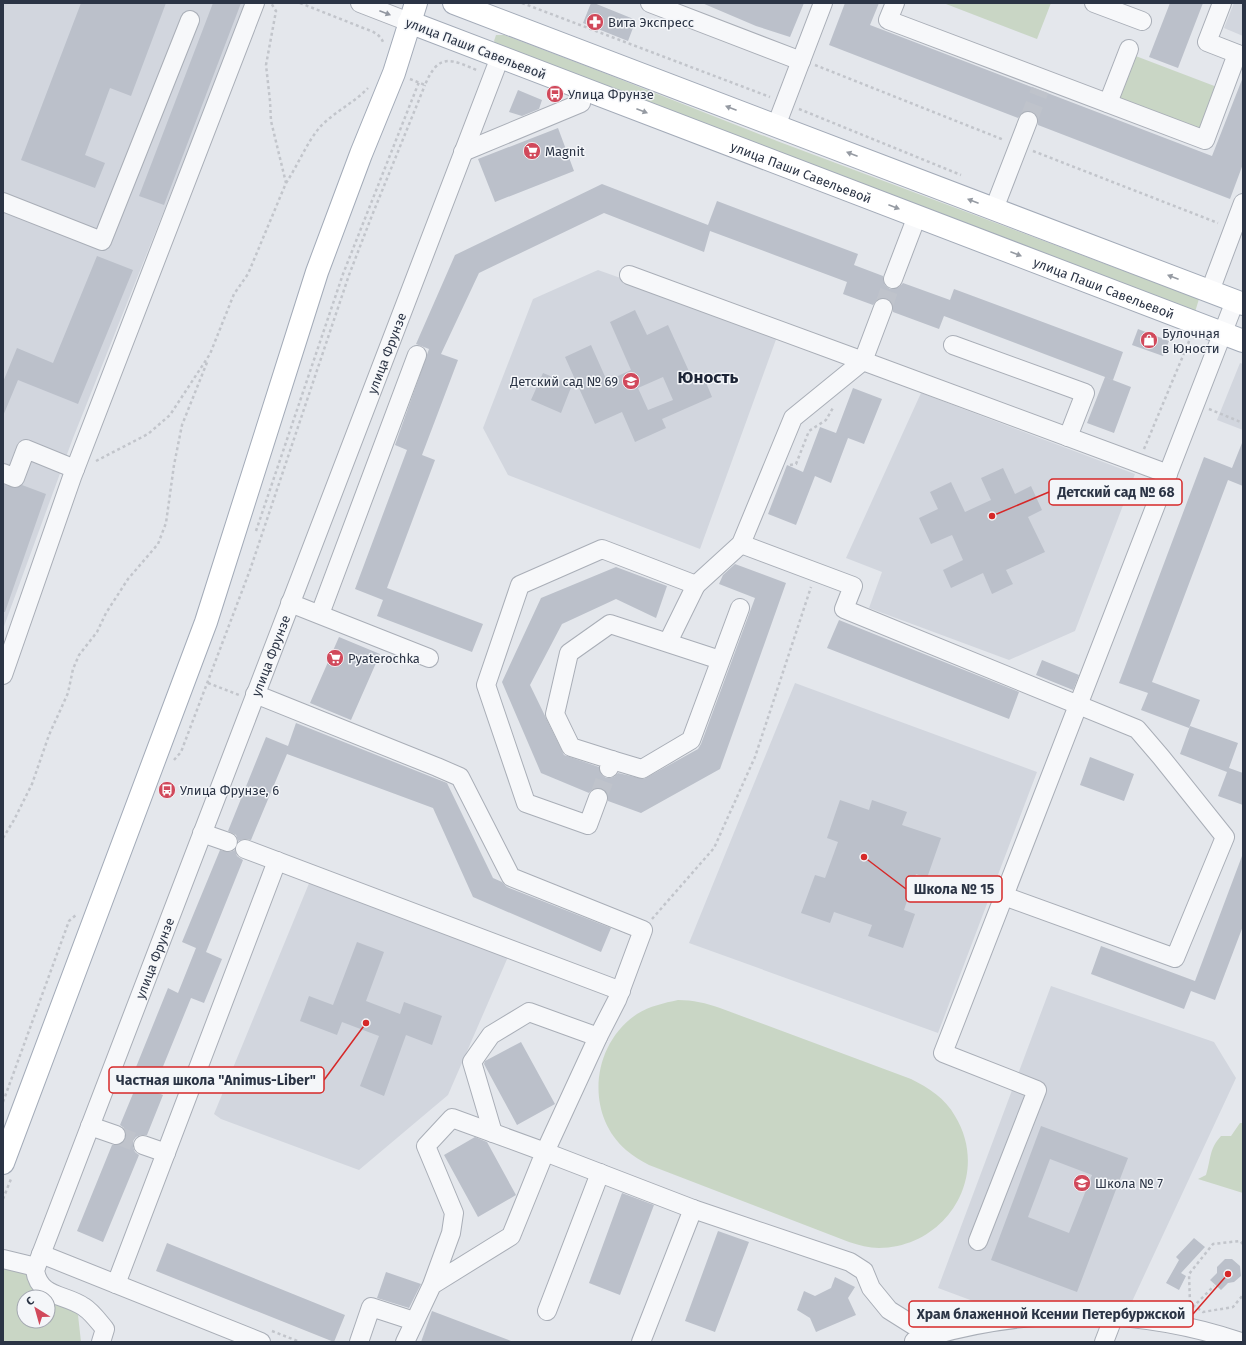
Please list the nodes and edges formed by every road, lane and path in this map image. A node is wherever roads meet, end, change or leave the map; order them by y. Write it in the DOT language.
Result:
graph roads {
  1 [pos="256,3"];
  2 [pos="271,3"];
  3 [pos="360,3"];
  4 [pos="454,3"];
  5 [pos="522,3"];
  6 [pos="650,3"];
  7 [pos="824,3"];
  8 [pos="895,3"];
  9 [pos="1094,3"];
  10 [pos="1222,3"];
  11 [pos="413,13"];
  12 [pos="190,20"];
  13 [pos="1142,21"];
  14 [pos="1129,49"];
  15 [pos="1240,55"];
  16 [pos="500,57"];
  17 [pos="801,61"];
  18 [pos="419,82"];
  19 [pos="371,84"];
  20 [pos="580,103"];
  21 [pos="785,103"];
  22 [pos="1108,103"];
  23 [pos="1028,121"];
  24 [pos="776,126"];
  25 [pos="463,152"];
  26 [pos="286,183"];
  27 [pos="3,202"];
  28 [pos="1243,203"];
  29 [pos="994,209"];
  30 [pos="917,216"];
  31 [pos="1238,228"];
  32 [pos="629,275"];
  33 [pos="893,279"];
  34 [pos="1210,291"];
  35 [pos="1239,302"];
  36 [pos="883,308"];
  37 [pos="1223,333"];
  38 [pos="1243,341"];
  39 [pos="953,344"];
  40 [pos="210,354"];
  41 [pos="417,355"];
  42 [pos="863,361"];
  43 [pos="382,364"];
  44 [pos="410,374"];
  45 [pos="837,401"];
  46 [pos="1196,404"];
  47 [pos="1243,423"];
  48 [pos="1068,437"];
  49 [pos="788,465"];
  50 [pos="3,473"];
  51 [pos="74,473"];
  52 [pos="1168,474"];
  53 [pos="253,538"];
  54 [pos="742,544"];
  55 [pos="816,571"];
  56 [pos="696,585"];
  57 [pos="290,603"];
  58 [pos="740,608"];
  59 [pos="320,614"];
  60 [pos="668,642"];
  61 [pos="429,658"];
  62 [pos="720,660"];
  63 [pos="3,675"];
  64 [pos="208,683"];
  65 [pos="254,698"];
  66 [pos="1079,705"];
  67 [pos="174,755"];
  68 [pos="174,760"];
  69 [pos="598,798"];
  70 [pos="202,833"];
  71 [pos="3,838"];
  72 [pos="228,842"];
  73 [pos="245,849"];
  74 [pos="277,861"];
  75 [pos="1004,896"];
  76 [pos="643,930"];
  77 [pos="621,991"];
  78 [pos="598,1037"];
  79 [pos="90,1126"];
  80 [pos="493,1133"];
  81 [pos="116,1135"];
  82 [pos="143,1145"];
  83 [pos="545,1152"];
  84 [pos="166,1153"];
  85 [pos="3,1164"];
  86 [pos="600,1173"];
  87 [pos="693,1209"];
  88 [pos="978,1241"];
  89 [pos="1243,1244"];
  90 [pos="3,1259"];
  91 [pos="39,1260"];
  92 [pos="116,1284"];
  93 [pos="432,1285"];
  94 [pos="1214,1286"];
  95 [pos="1243,1295"];
  96 [pos="1194,1306"];
  97 [pos="547,1311"];
  98 [pos="1191,1311"];
  99 [pos="1114,1316"];
  100 [pos="414,1321"];
  101 [pos="266,1336"];
  102 [pos="107,1338"];
  103 [pos="918,1340"];
  104 [pos="300,1342"];
  105 [pos="358,1342"];
  106 [pos="405,1342"];
  107 [pos="641,1342"];
  108 [pos="1104,1342"];
  109 [pos="1241,1342"];
  1 -- 51 [label="street"];
  2 -- 26 [label="path"];
  3 -- 11 [label="street, улица Паши Савельевой, one-way"];
  24 -- 4 [label="main road, one-way"];
  5 -- 21 [label="path"];
  6 -- 17 [label="street"];
  7 -- 17 [label="street"];
  8 -- 22 [label="street"];
  9 -- 13 [label="street"];
  10 -- 15 [label="street"];
  11 -- 16 [label="main road, улица Паши Савельевой"];
  11 -- 85 [label="main road"];
  12 -- 27 [label="street"];
  14 -- 22 [label="street"];
  15 -- 22 [label="street"];
  16 -- 25 [label="street, улица Фрунзе"];
  16 -- 30 [label="main road, улица Паши Савельевой, one-way"];
  17 -- 21 [label="street"];
  18 -- 53 [label="path"];
  19 -- 26 [label="path"];
  20 -- 25 [label="street"];
  21 -- 24 [label="street"];
  23 -- 29 [label="street"];
  29 -- 24 [label="main road, one-way"];
  25 -- 43 [label="street, улица Фрунзе"];
  26 -- 40 [label="path"];
  28 -- 31 [label="street"];
  34 -- 29 [label="main road, one-way"];
  30 -- 33 [label="street"];
  30 -- 37 [label="main road, улица Паши Савельевой, one-way"];
  31 -- 34 [label="street"];
  32 -- 42 [label="street"];
  34 -- 35 [label="main road"];
  35 -- 37 [label="street"];
  36 -- 42 [label="street"];
  37 -- 38 [label="main road, улица Паши Савельевой"];
  37 -- 46 [label="street"];
  39 -- 48 [label="street"];
  40 -- 51 [label="path"];
  40 -- 71 [label="path"];
  41 -- 44 [label="street"];
  42 -- 48 [label="street"];
  42 -- 54 [label="street"];
  43 -- 44 [label="street"];
  43 -- 57 [label="street, улица Фрунзе"];
  44 -- 59 [label="street"];
  45 -- 49 [label="path"];
  46 -- 47 [label="path"];
  46 -- 52 [label="street"];
  48 -- 52 [label="street"];
  50 -- 51 [label="street"];
  51 -- 63 [label="street"];
  52 -- 66 [label="street"];
  54 -- 55 [label="street"];
  54 -- 56 [label="street"];
  55 -- 66 [label="street"];
  55 -- 76 [label="path"];
  56 -- 60 [label="street"];
  56 -- 69 [label="street"];
  57 -- 59 [label="street"];
  57 -- 65 [label="street, улица Фрунзе"];
  58 -- 62 [label="street"];
  59 -- 61 [label="street"];
  60 -- 62 [label="street"];
  60 -- 62 [label="street"];
  64 -- 65 [label="path"];
  65 -- 70 [label="street, улица Фрунзе"];
  65 -- 76 [label="street"];
  66 -- 75 [label="street"];
  66 -- 75 [label="street"];
  67 -- 68 [label="path"];
  70 -- 72 [label="street"];
  70 -- 79 [label="street, улица Фрунзе"];
  73 -- 74 [label="street"];
  74 -- 77 [label="street"];
  74 -- 84 [label="street"];
  75 -- 88 [label="street"];
  76 -- 77 [label="street"];
  77 -- 78 [label="street"];
  78 -- 80 [label="street"];
  78 -- 83 [label="street"];
  79 -- 81 [label="street"];
  79 -- 91 [label="street, улица Фрунзе"];
  80 -- 83 [label="street"];
  80 -- 93 [label="street"];
  82 -- 84 [label="street"];
  83 -- 86 [label="street"];
  83 -- 93 [label="street"];
  84 -- 92 [label="street"];
  86 -- 87 [label="street"];
  86 -- 97 [label="street"];
  87 -- 103 [label="street"];
  87 -- 107 [label="street"];
  89 -- 96 [label="path"];
  90 -- 91 [label="street"];
  91 -- 92 [label="street"];
  91 -- 102 [label="street"];
  92 -- 101 [label="street"];
  93 -- 100 [label="street"];
  94 -- 96 [label="path"];
  95 -- 96 [label="path"];
  96 -- 98 [label="path"];
  99 -- 103 [label="street"];
  99 -- 108 [label="street"];
  99 -- 109 [label="street"];
  100 -- 105 [label="street"];
  100 -- 106 [label="street"];
  101 -- 104 [label="path"];
}
